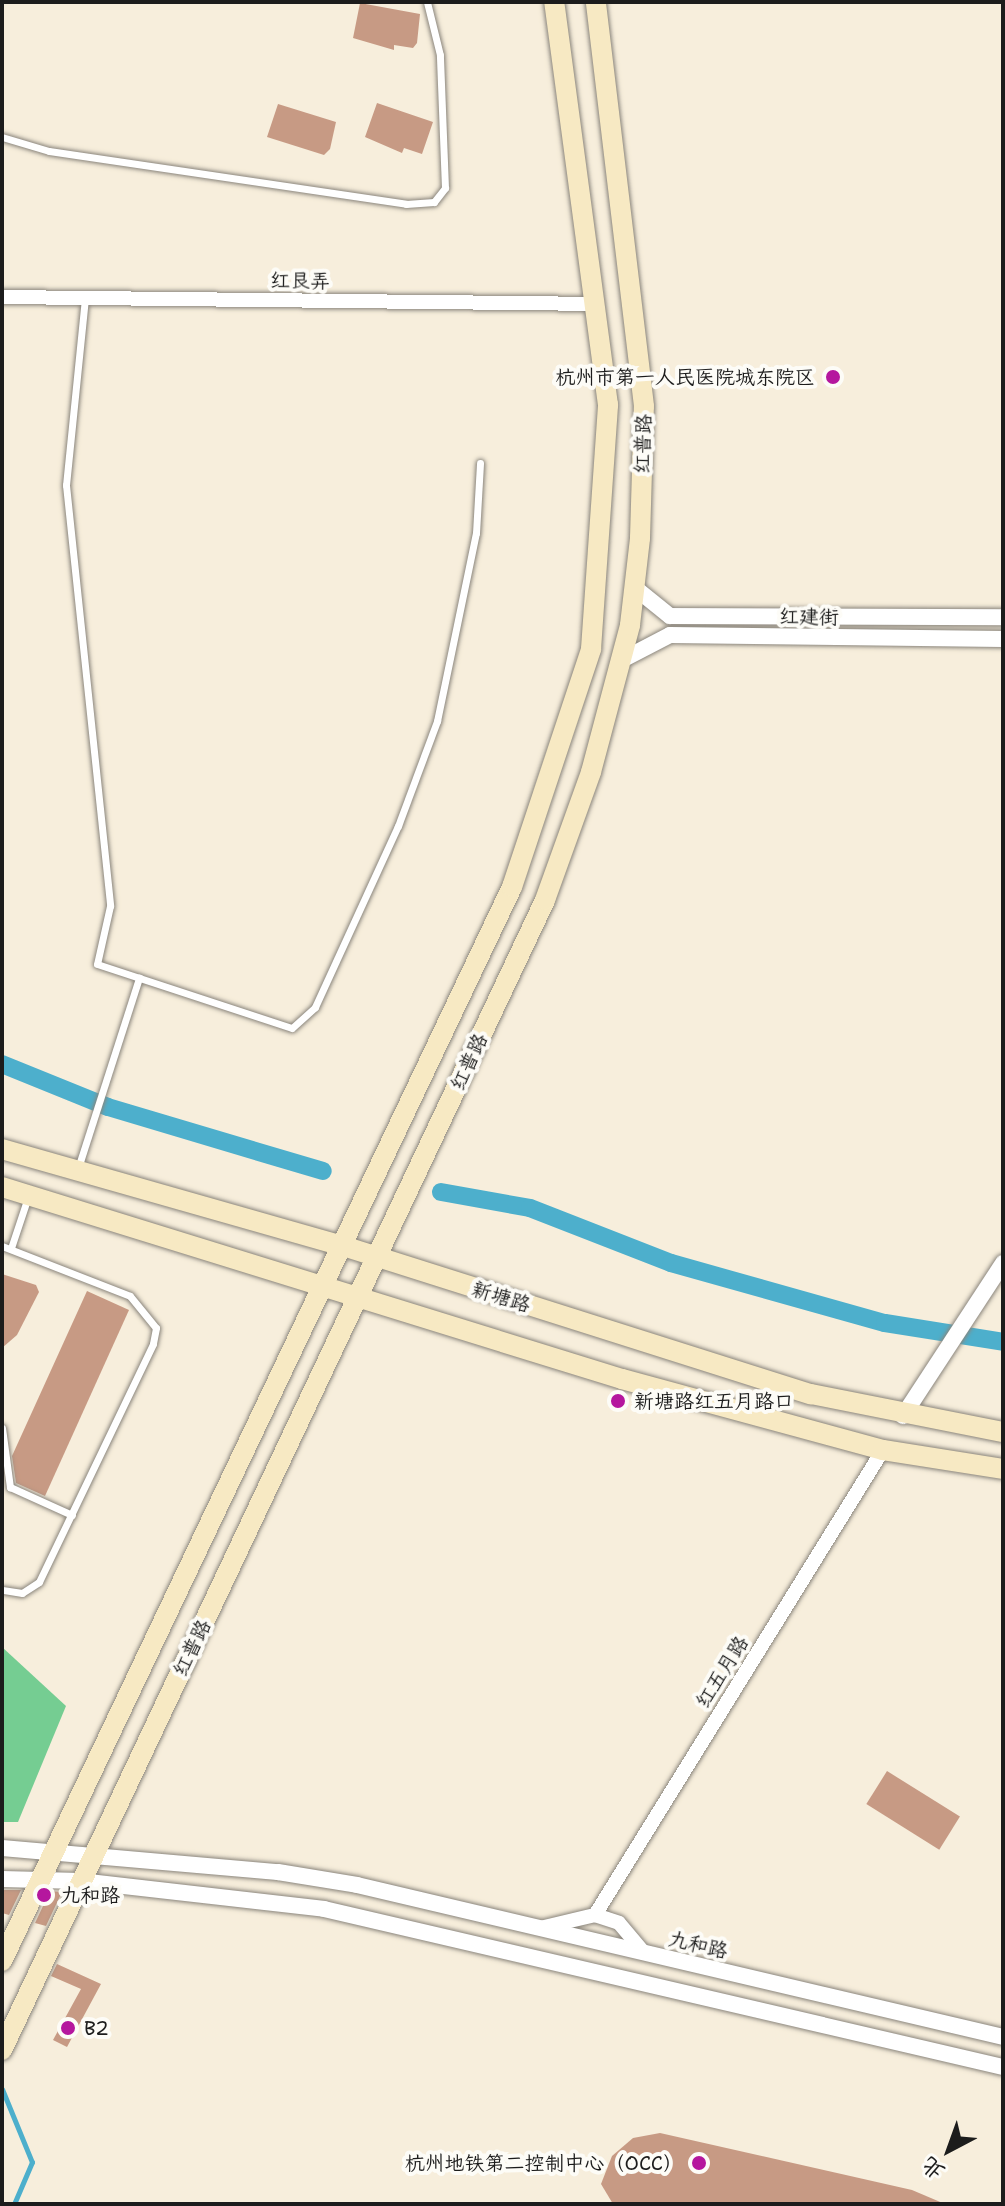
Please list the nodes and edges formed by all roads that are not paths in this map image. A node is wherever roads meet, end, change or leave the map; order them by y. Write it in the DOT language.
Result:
graph roads {
  1 [pos="427,2"];
  2 [pos="554,2"];
  3 [pos="596,2"];
  4 [pos="2,137"];
  5 [pos="2,297"];
  6 [pos="85,298"];
  7 [pos="597,304"];
  8 [pos="480,463"];
  9 [pos="634,587"];
  10 [pos="1003,617"];
  11 [pos="1003,639"];
  12 [pos="620,661"];
  13 [pos="139,978"];
  14 [pos="2,1149"];
  15 [pos="77,1170"];
  16 [pos="2,1187"];
  17 [pos="28,1195"];
  18 [pos="340,1245"];
  19 [pos="2,1246"];
  20 [pos="11,1248"];
  21 [pos="377,1258"];
  22 [pos="1003,1263"];
  23 [pos="320,1286"];
  24 [pos="361,1295"];
  25 [pos="903,1416"];
  26 [pos="2,1428"];
  27 [pos="1003,1432"];
  28 [pos="883,1450"];
  29 [pos="1003,1469"];
  30 [pos="72,1515"];
  31 [pos="2,1590"];
  32 [pos="2,1848"];
  33 [pos="51,1852"];
  34 [pos="93,1855"];
  35 [pos="2,1879"];
  36 [pos="38,1880"];
  37 [pos="80,1881"];
  38 [pos="595,1915"];
  39 [pos="540,1928"];
  40 [pos="643,1952"];
  41 [pos="2,1961"];
  42 [pos="1003,2037"];
  43 [pos="6,2041"];
  44 [pos="1003,2067"];
  1 -- 4 [label="lane"];
  2 -- 7 [label="main road, 红普路"];
  3 -- 9 [label="main road, 红普路"];
  5 -- 6 [label="street, 红艮弄"];
  6 -- 7 [label="street, 红艮弄"];
  6 -- 13 [label="lane"];
  7 -- 18 [label="main road, 红普路"];
  8 -- 13 [label="lane"];
  9 -- 10 [label="street, 红建街"];
  9 -- 12 [label="main road, 红普路"];
  11 -- 12 [label="street, 红建街"];
  12 -- 21 [label="main road, 红普路"];
  13 -- 15 [label="lane"];
  14 -- 15 [label="main road, 新塘路"];
  15 -- 18 [label="main road, 新塘路"];
  16 -- 17 [label="main road, 新塘路"];
  17 -- 20 [label="lane"];
  17 -- 23 [label="main road, 新塘路"];
  18 -- 21 [label="main road, 新塘路"];
  18 -- 23 [label="main road, 红普路"];
  19 -- 20 [label="lane"];
  20 -- 30 [label="lane"];
  21 -- 24 [label="main road, 红普路"];
  21 -- 25 [label="main road, 新塘路"];
  22 -- 25 [label="street"];
  23 -- 24 [label="main road, 新塘路"];
  23 -- 33 [label="main road, 红普路"];
  24 -- 28 [label="main road, 新塘路"];
  24 -- 34 [label="main road, 红普路"];
  25 -- 27 [label="main road, 新塘路"];
  26 -- 30 [label="lane"];
  28 -- 29 [label="main road, 新塘路"];
  28 -- 38 [label="street, 红五月路"];
  30 -- 31 [label="lane"];
  32 -- 33 [label="street, 九和路"];
  33 -- 34 [label="street, 九和路"];
  33 -- 36 [label="main road, 红普路"];
  34 -- 37 [label="main road, 红普路"];
  34 -- 39 [label="street, 九和路"];
  35 -- 36 [label="street"];
  36 -- 37 [label="street"];
  36 -- 41 [label="main road, 红普路"];
  37 -- 43 [label="main road, 红普路"];
  37 -- 44 [label="street"];
  38 -- 39 [label="street"];
  38 -- 40 [label="street"];
  39 -- 40 [label="street, 九和路"];
  40 -- 42 [label="street, 九和路"];
}
